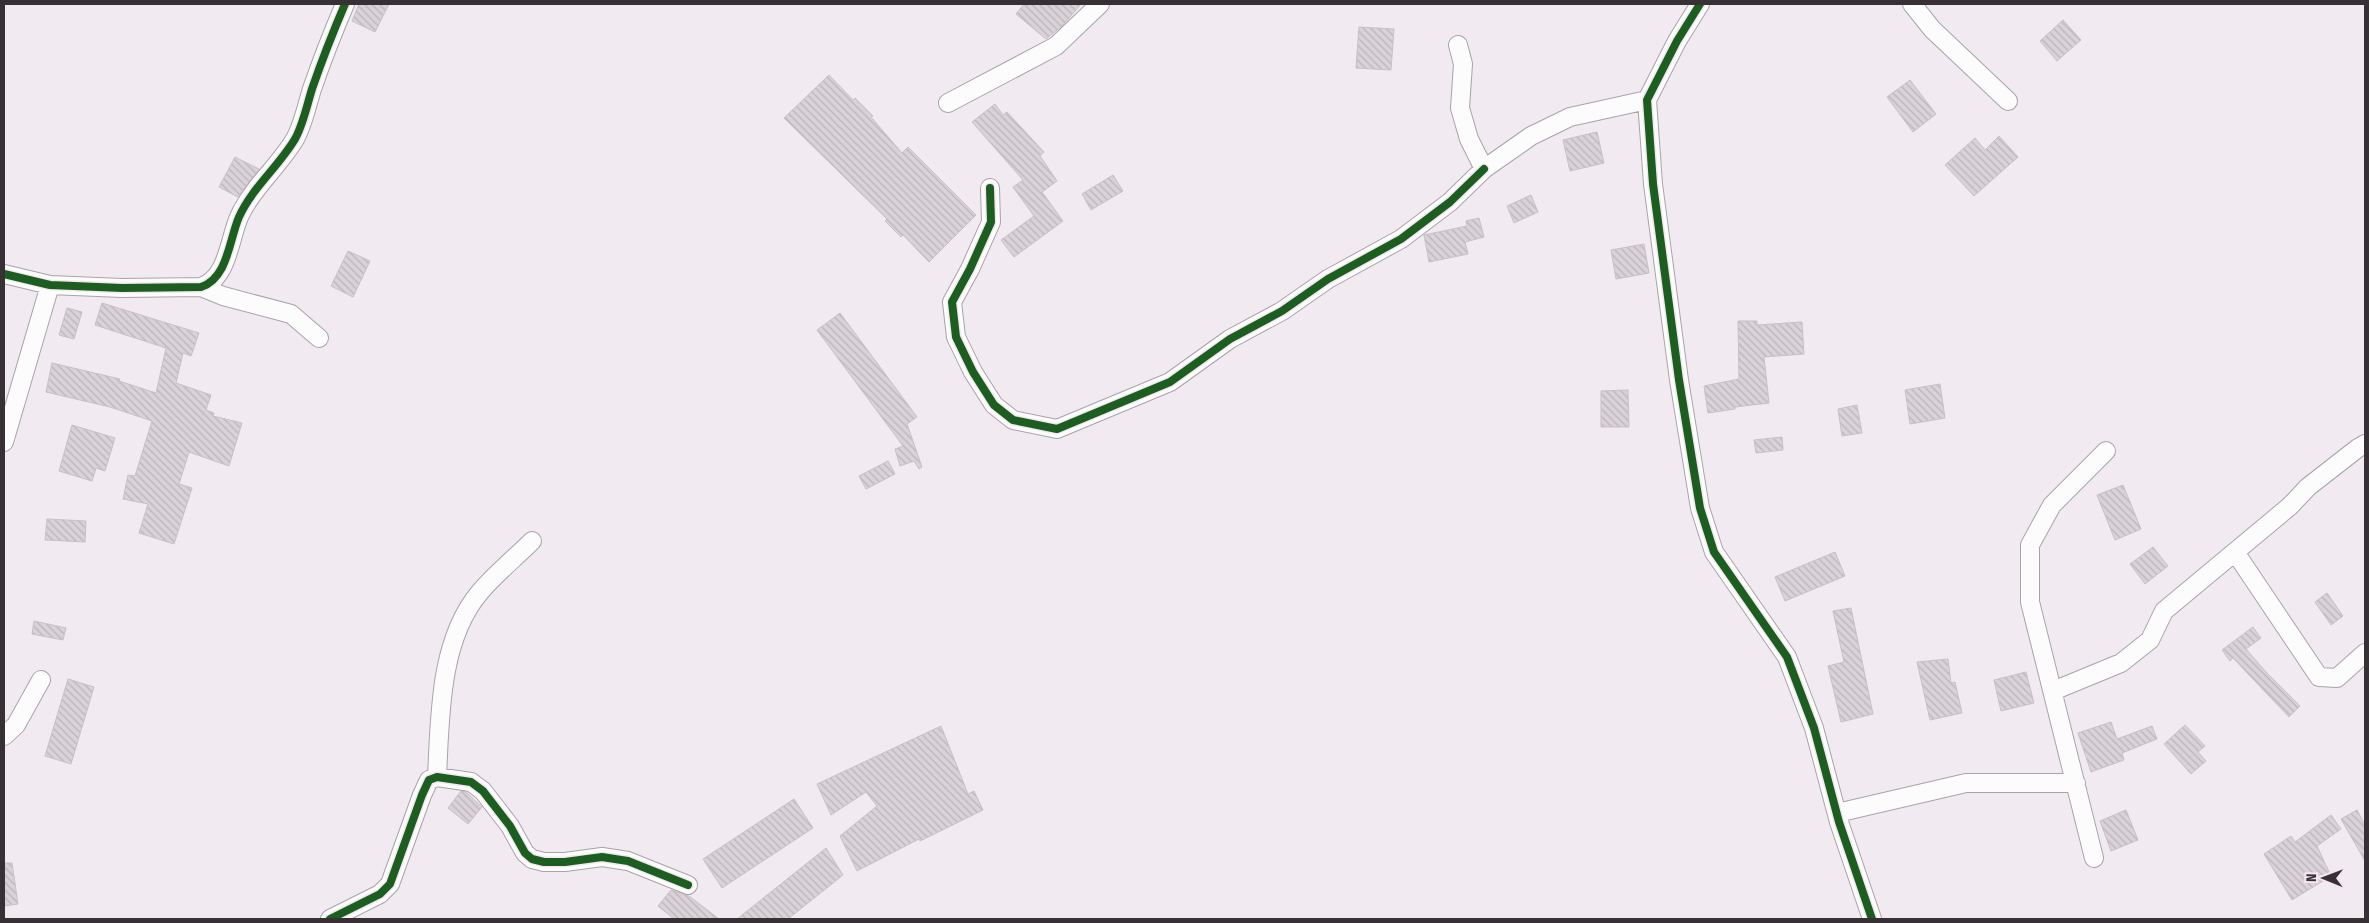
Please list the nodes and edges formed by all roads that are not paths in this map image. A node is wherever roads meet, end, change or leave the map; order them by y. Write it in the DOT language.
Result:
graph roads {
  1 [pos="345,4"];
  2 [pos="1100,4"];
  3 [pos="1700,4"];
  4 [pos="1912,4"];
  5 [pos="1458,45"];
  6 [pos="1647,100"];
  7 [pos="2008,101"];
  8 [pos="948,102"];
  9 [pos="1484,169"];
  10 [pos="990,188"];
  11 [pos="4,274"];
  12 [pos="50,285"];
  13 [pos="201,287"];
  14 [pos="319,338"];
  15 [pos="4,442"];
  16 [pos="2365,444"];
  17 [pos="2106,451"];
  18 [pos="532,541"];
  19 [pos="2235,552"];
  20 [pos="2365,653"];
  21 [pos="41,680"];
  22 [pos="2053,691"];
  23 [pos="4,736"];
  24 [pos="437,777"];
  25 [pos="2076,783"];
  26 [pos="1837,813"];
  27 [pos="2094,858"];
  28 [pos="688,885"];
  29 [pos="330,919"];
  30 [pos="1872,919"];
  1 -- 13 [label="street"];
  2 -- 8 [label="street"];
  3 -- 6 [label="street"];
  4 -- 7 [label="street"];
  5 -- 9 [label="street"];
  6 -- 9 [label="street"];
  6 -- 26 [label="street"];
  9 -- 10 [label="street"];
  11 -- 12 [label="street"];
  12 -- 13 [label="street"];
  12 -- 15 [label="street"];
  13 -- 14 [label="street"];
  16 -- 19 [label="street"];
  17 -- 22 [label="street"];
  18 -- 24 [label="street"];
  19 -- 20 [label="street"];
  19 -- 22 [label="street"];
  21 -- 23 [label="street"];
  22 -- 25 [label="street"];
  24 -- 28 [label="street"];
  24 -- 29 [label="street"];
  25 -- 26 [label="street"];
  25 -- 27 [label="street"];
  26 -- 30 [label="street"];
}
